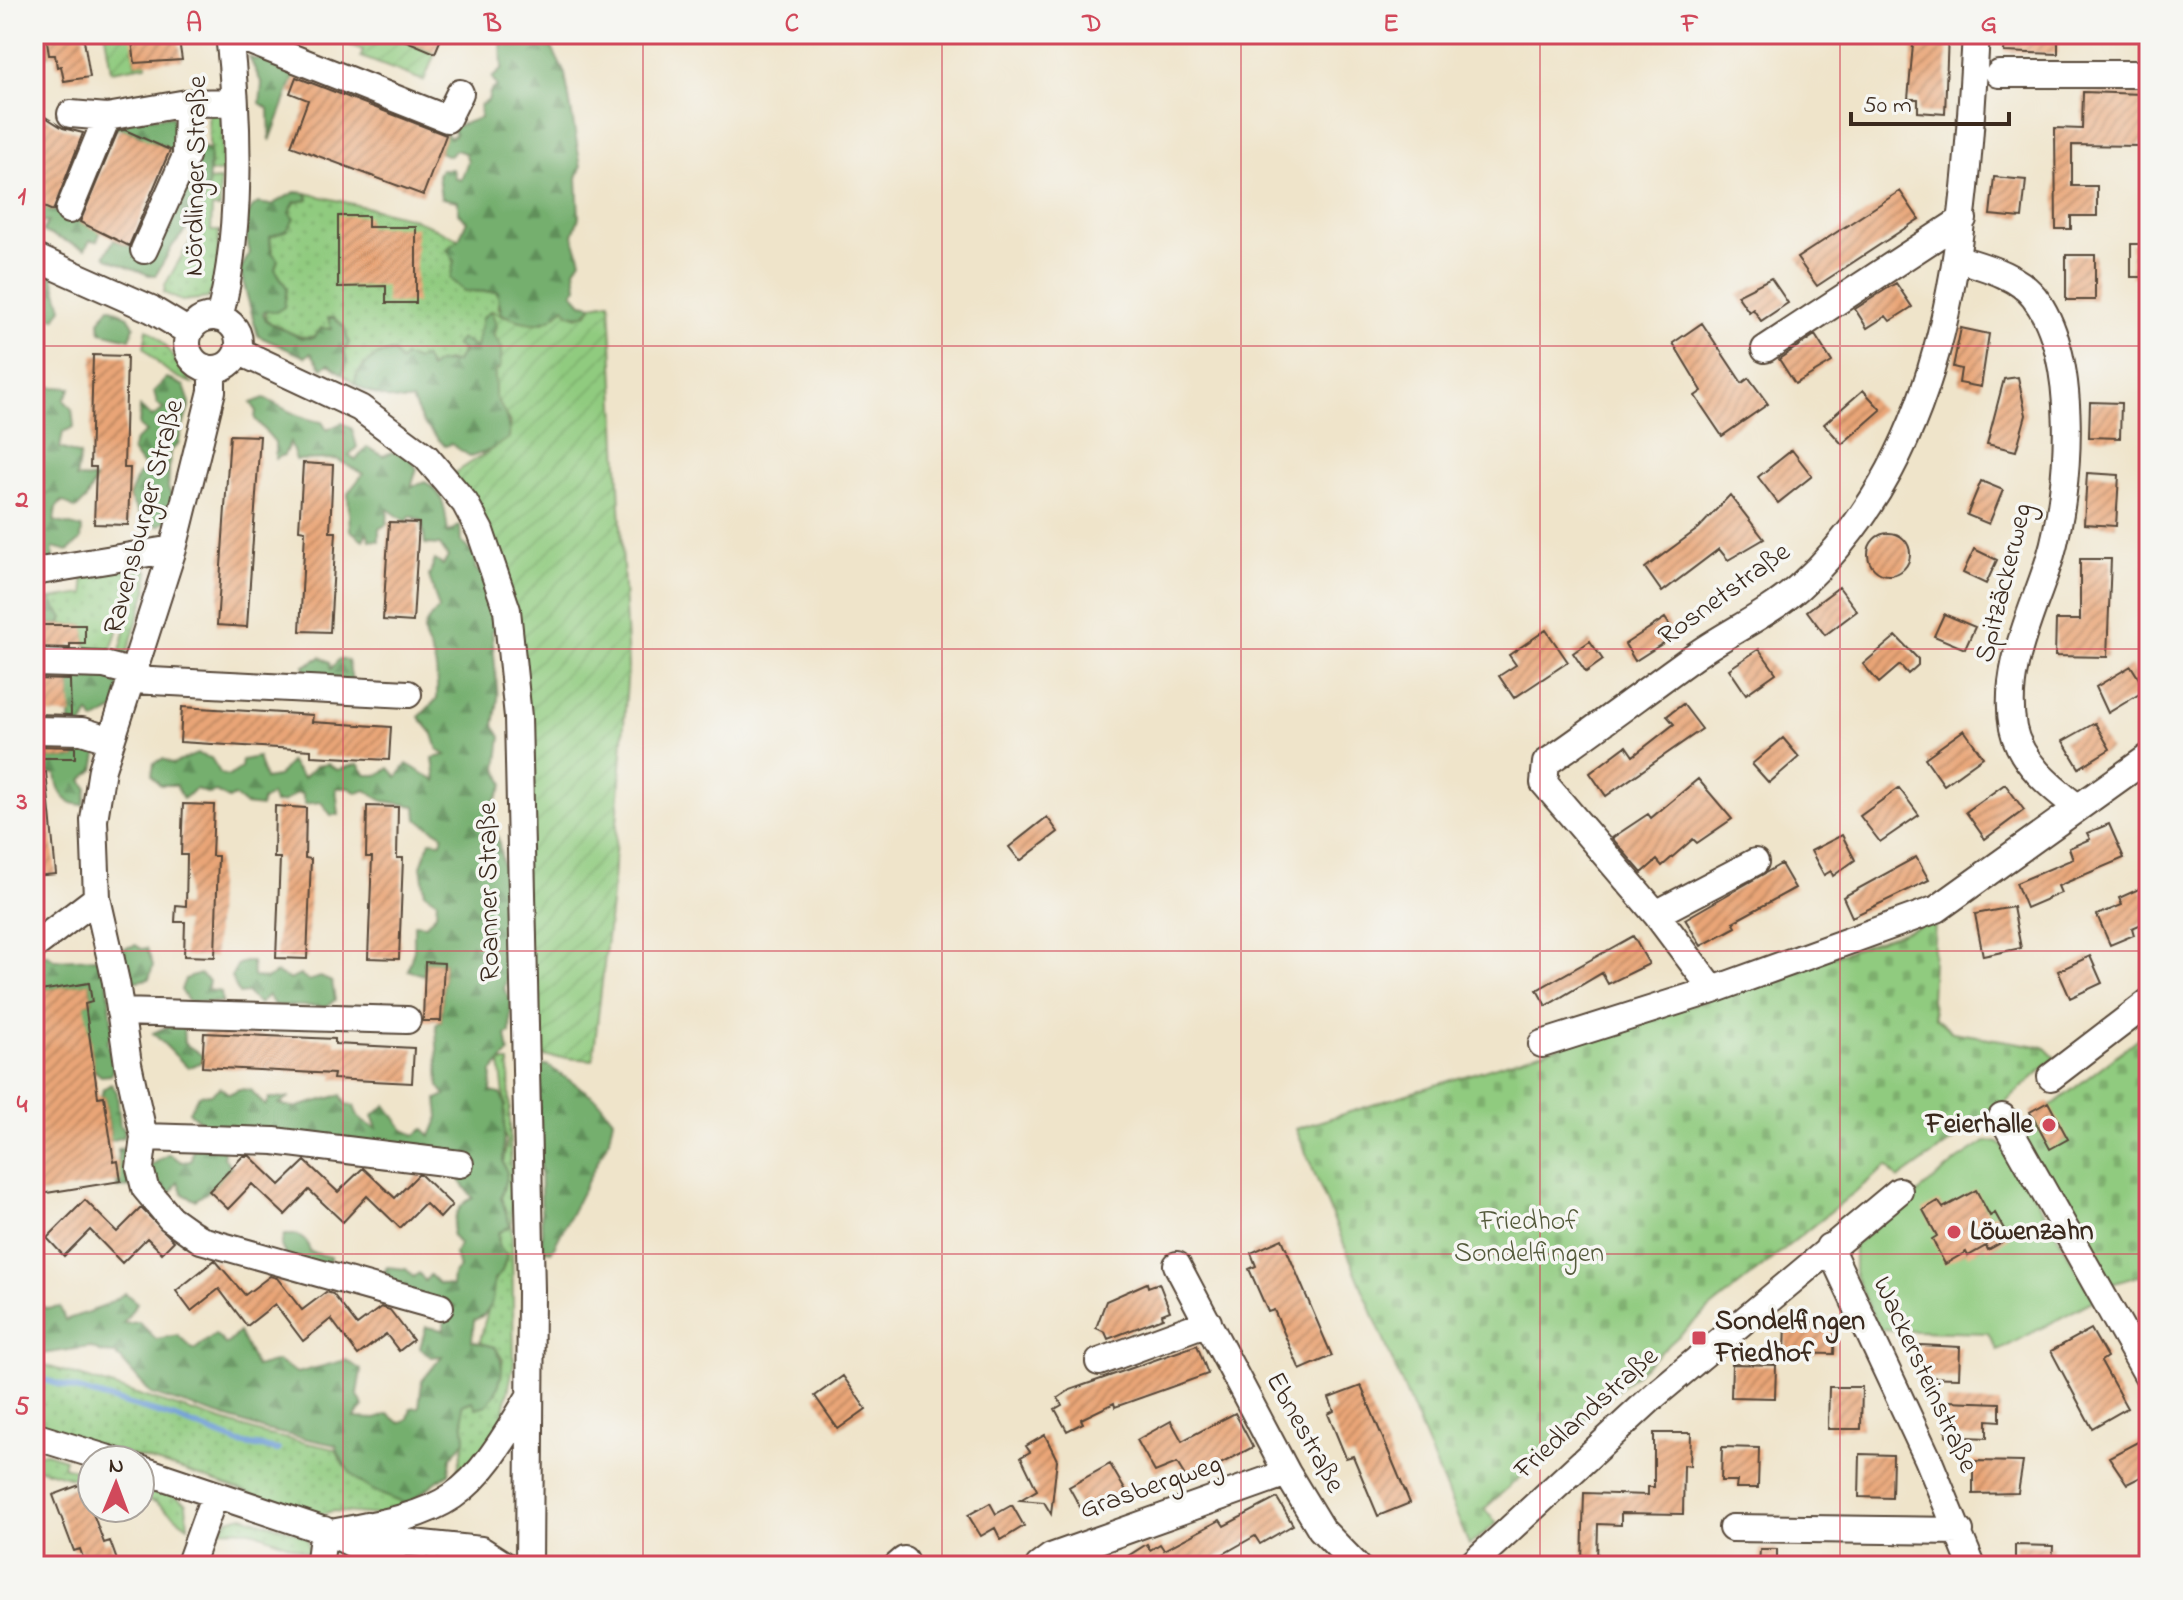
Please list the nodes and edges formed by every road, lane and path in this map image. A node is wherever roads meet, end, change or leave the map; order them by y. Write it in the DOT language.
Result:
graph roads {
  1 [pos="1976,34"];
  2 [pos="229,37"];
  3 [pos="1999,74"];
  4 [pos="2149,74"];
  5 [pos="460,93"];
  6 [pos="234,102"];
  7 [pos="187,103"];
  8 [pos="71,114"];
  9 [pos="107,117"];
  10 [pos="69,210"];
  11 [pos="1963,219"];
  12 [pos="144,250"];
  13 [pos="34,257"];
  14 [pos="1959,259"];
  15 [pos="219,318"];
  16 [pos="189,332"];
  17 [pos="1765,349"];
  18 [pos="238,351"];
  19 [pos="212,370"];
  20 [pos="173,549"];
  21 [pos="34,572"];
  22 [pos="34,663"];
  23 [pos="134,676"];
  24 [pos="408,694"];
  25 [pos="34,730"];
  26 [pos="111,740"];
  27 [pos="2149,757"];
  28 [pos="2077,807"];
  29 [pos="1755,862"];
  30 [pos="97,898"];
  31 [pos="1656,914"];
  32 [pos="34,946"];
  33 [pos="1713,990"];
  34 [pos="2149,1002"];
  35 [pos="120,1012"];
  36 [pos="407,1020"];
  37 [pos="1542,1044"];
  38 [pos="2051,1077"];
  39 [pos="2002,1117"];
  40 [pos="144,1137"];
  41 [pos="460,1164"];
  42 [pos="1899,1191"];
  43 [pos="1829,1247"];
  44 [pos="1177,1265"];
  45 [pos="440,1307"];
  46 [pos="1208,1322"];
  47 [pos="1099,1362"];
  48 [pos="2149,1378"];
  49 [pos="530,1396"];
  50 [pos="34,1436"];
  51 [pos="76,1449"];
  52 [pos="1287,1473"];
  53 [pos="156,1474"];
  54 [pos="215,1494"];
  55 [pos="1732,1528"];
  56 [pos="1960,1531"];
  57 [pos="328,1532"];
  58 [pos="524,1561"];
  59 [pos="189,1566"];
  60 [pos="319,1566"];
  61 [pos="396,1566"];
  62 [pos="506,1566"];
  63 [pos="1039,1566"];
  64 [pos="1357,1566"];
  65 [pos="1470,1566"];
  66 [pos="1972,1566"];
  1 -- 11 [label="street, Rosnetstraße"];
  2 -- 5 [label="street"];
  2 -- 6 [label="street, Nördlinger Straße"];
  3 -- 4 [label="street"];
  6 -- 7 [label="street"];
  6 -- 15 [label="street, Nördlinger Straße"];
  7 -- 9 [label="street"];
  7 -- 12 [label="street"];
  8 -- 9 [label="street"];
  9 -- 10 [label="street"];
  11 -- 14 [label="street, Rosnetstraße"];
  11 -- 17 [label="street"];
  13 -- 16 [label="street"];
  14 -- 28 [label="street, Spitzäckerweg"];
  14 -- 31 [label="street, Rosnetstraße"];
  15 -- 16 [label="street"];
  15 -- 18 [label="street"];
  16 -- 19 [label="street"];
  18 -- 19 [label="street"];
  18 -- 49 [label="street, Roanner Straße"];
  19 -- 20 [label="street, Ravensburger Straße"];
  20 -- 21 [label="street"];
  20 -- 23 [label="street, Ravensburger Straße"];
  22 -- 23 [label="street"];
  23 -- 24 [label="street"];
  23 -- 26 [label="street, Ravensburger Straße"];
  25 -- 26 [label="street"];
  26 -- 30 [label="street, Ravensburger Straße"];
  27 -- 28 [label="street"];
  28 -- 33 [label="street"];
  29 -- 31 [label="street"];
  30 -- 32 [label="street"];
  30 -- 35 [label="street, Ravensburger Straße"];
  31 -- 33 [label="street, Rosnetstraße"];
  33 -- 37 [label="street"];
  34 -- 38 [label="street"];
  35 -- 36 [label="street"];
  35 -- 40 [label="street, Ravensburger Straße"];
  39 -- 48 [label="street"];
  40 -- 41 [label="street"];
  40 -- 45 [label="street, Ravensburger Straße"];
  42 -- 43 [label="street, Friedlandstraße"];
  43 -- 56 [label="street, Wackersteinstraße"];
  43 -- 65 [label="street, Friedlandstraße"];
  44 -- 46 [label="street, Ebnestraße"];
  46 -- 47 [label="street"];
  46 -- 52 [label="street, Ebnestraße"];
  49 -- 57 [label="street"];
  49 -- 58 [label="street, Roanner Straße"];
  50 -- 51 [label="street"];
  52 -- 63 [label="street, Grasbergweg"];
  52 -- 64 [label="street, Ebnestraße"];
  53 -- 54 [label="street"];
  54 -- 57 [label="street"];
  54 -- 59 [label="street"];
  55 -- 56 [label="street"];
  56 -- 66 [label="street, Wackersteinstraße"];
  57 -- 60 [label="street"];
  57 -- 61 [label="street"];
  57 -- 62 [label="street"];
}
